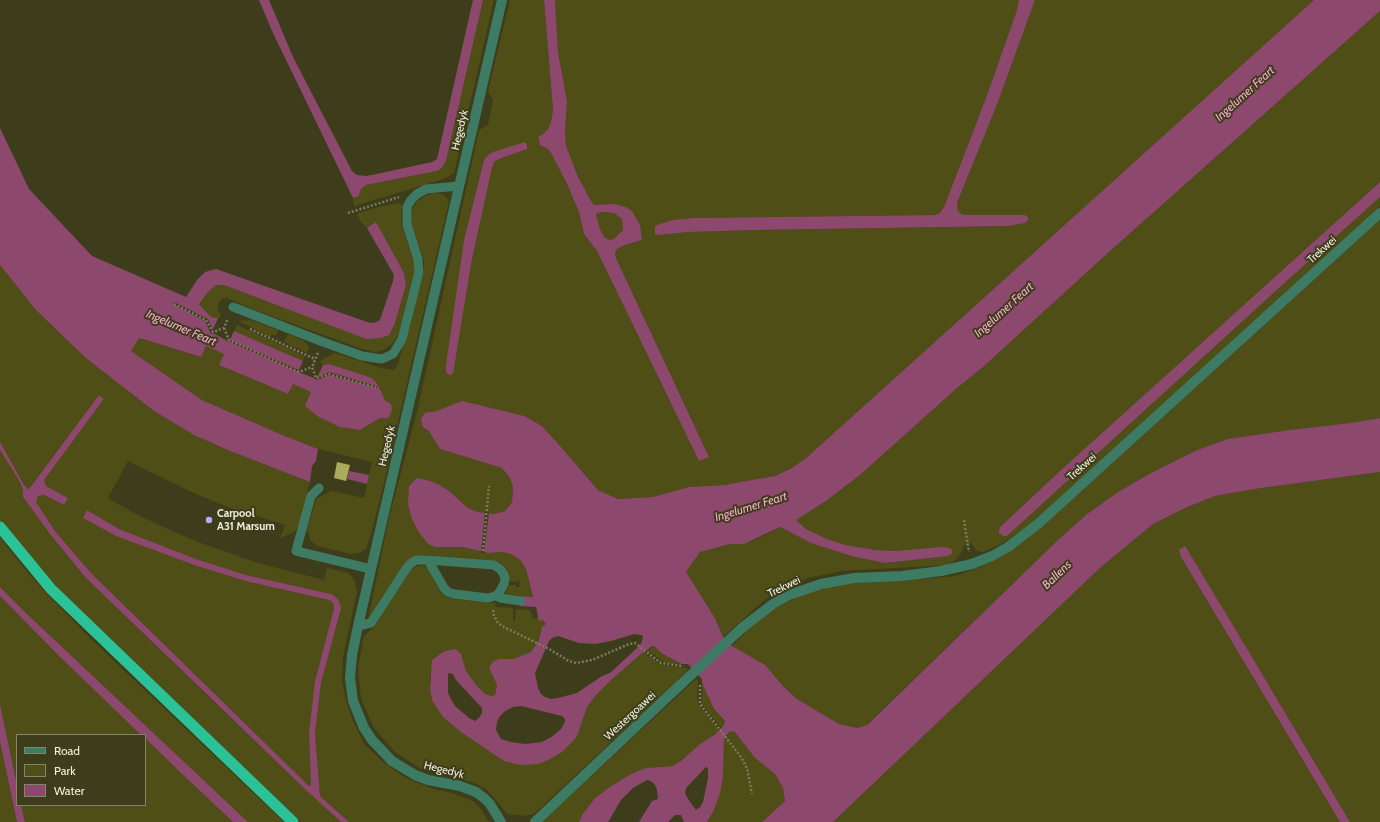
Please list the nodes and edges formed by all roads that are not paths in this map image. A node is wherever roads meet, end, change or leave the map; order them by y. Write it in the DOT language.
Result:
graph roads {
  1 [pos="502,0"];
  2 [pos="460,186"];
  3 [pos="1380,213"];
  4 [pos="233,307"];
  5 [pos="319,488"];
  6 [pos="0,527"];
  7 [pos="428,560"];
  8 [pos="371,569"];
  9 [pos="495,596"];
  10 [pos="521,600"];
  11 [pos="358,626"];
  12 [pos="743,627"];
  13 [pos="293,822"];
  14 [pos="501,822"];
  15 [pos="534,822"];
  1 -- 2 [label="street, Hegedyk"];
  2 -- 4 [label="lane"];
  2 -- 8 [label="street, Hegedyk"];
  3 -- 12 [label="street, Trekwei"];
  5 -- 8 [label="lane"];
  6 -- 13 [label="highway"];
  7 -- 9 [label="lane"];
  7 -- 9 [label="lane"];
  7 -- 11 [label="lane"];
  8 -- 11 [label="street, Hegedyk"];
  9 -- 10 [label="lane"];
  11 -- 14 [label="street, Hegedyk"];
  12 -- 15 [label="street, Westergoawei, bridge"];
}
